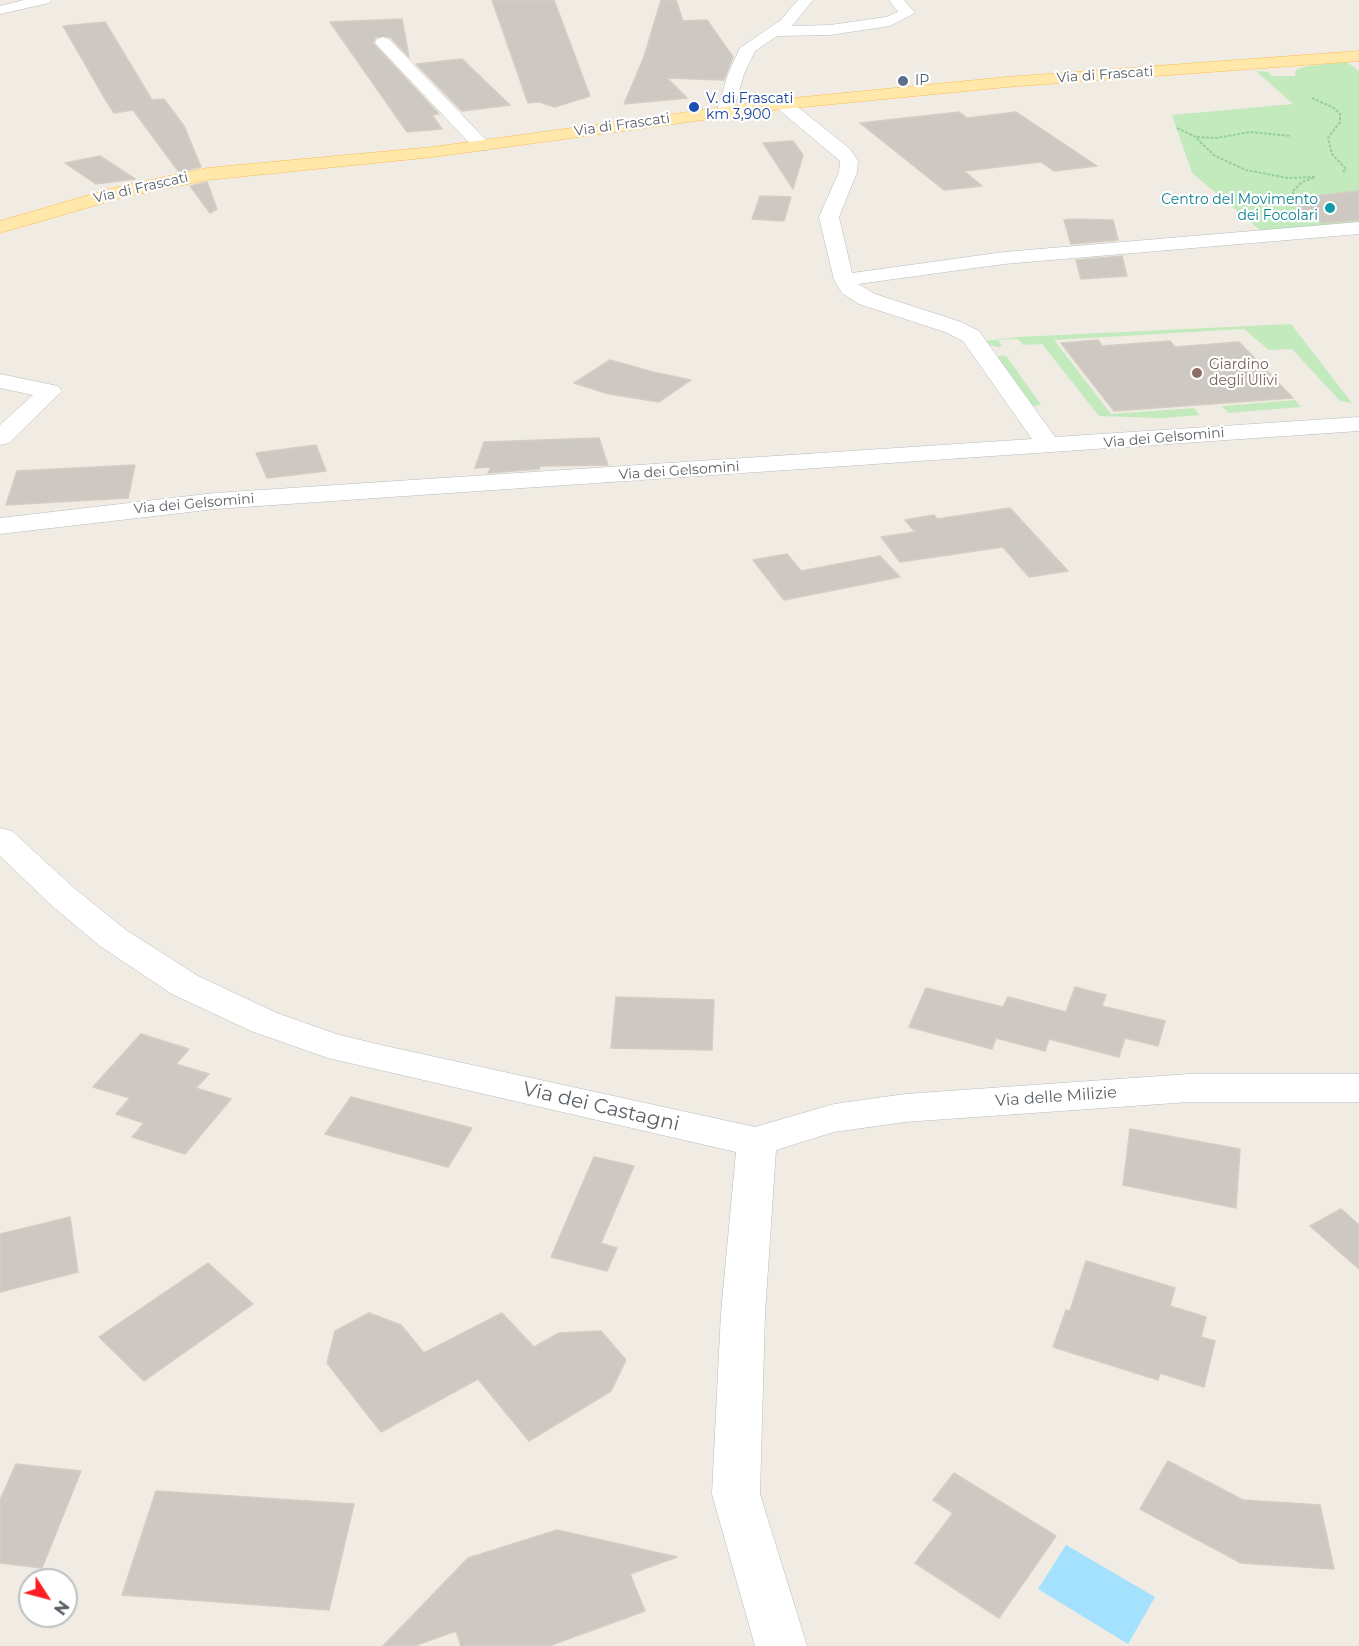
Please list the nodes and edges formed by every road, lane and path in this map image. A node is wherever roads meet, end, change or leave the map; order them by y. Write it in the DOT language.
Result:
graph roads {
  1 [pos="44,0"];
  2 [pos="806,0"];
  3 [pos="896,0"];
  4 [pos="0,10"];
  5 [pos="773,31"];
  6 [pos="383,42"];
  7 [pos="1359,56"];
  8 [pos="1312,98"];
  9 [pos="783,104"];
  10 [pos="726,111"];
  11 [pos="1177,128"];
  12 [pos="1194,136"];
  13 [pos="1291,136"];
  14 [pos="482,146"];
  15 [pos="1342,173"];
  16 [pos="1297,197"];
  17 [pos="0,227"];
  18 [pos="1359,228"];
  19 [pos="848,286"];
  20 [pos="4,387"];
  21 [pos="1359,424"];
  22 [pos="0,438"];
  23 [pos="1049,446"];
  24 [pos="0,526"];
  25 [pos="0,838"];
  26 [pos="1359,1088"];
  27 [pos="757,1142"];
  28 [pos="780,1646"];
  1 -- 4 [label="street"];
  2 -- 5 [label="street"];
  3 -- 5 [label="street"];
  5 -- 10 [label="street"];
  6 -- 14 [label="street"];
  7 -- 9 [label="main road, Via di Frascati"];
  8 -- 15 [label="path"];
  9 -- 10 [label="main road, Via di Frascati"];
  9 -- 19 [label="street"];
  10 -- 14 [label="main road, Via di Frascati"];
  11 -- 12 [label="path"];
  12 -- 13 [label="path"];
  12 -- 16 [label="path"];
  14 -- 17 [label="main road, Via di Frascati"];
  18 -- 19 [label="street"];
  19 -- 23 [label="street"];
  20 -- 22 [label="street"];
  21 -- 23 [label="street, Via dei Gelsomini"];
  23 -- 24 [label="street, Via dei Gelsomini"];
  25 -- 27 [label="street, Via dei Castagni"];
  26 -- 27 [label="street, Via delle Milizie"];
  27 -- 28 [label="street"];
}
